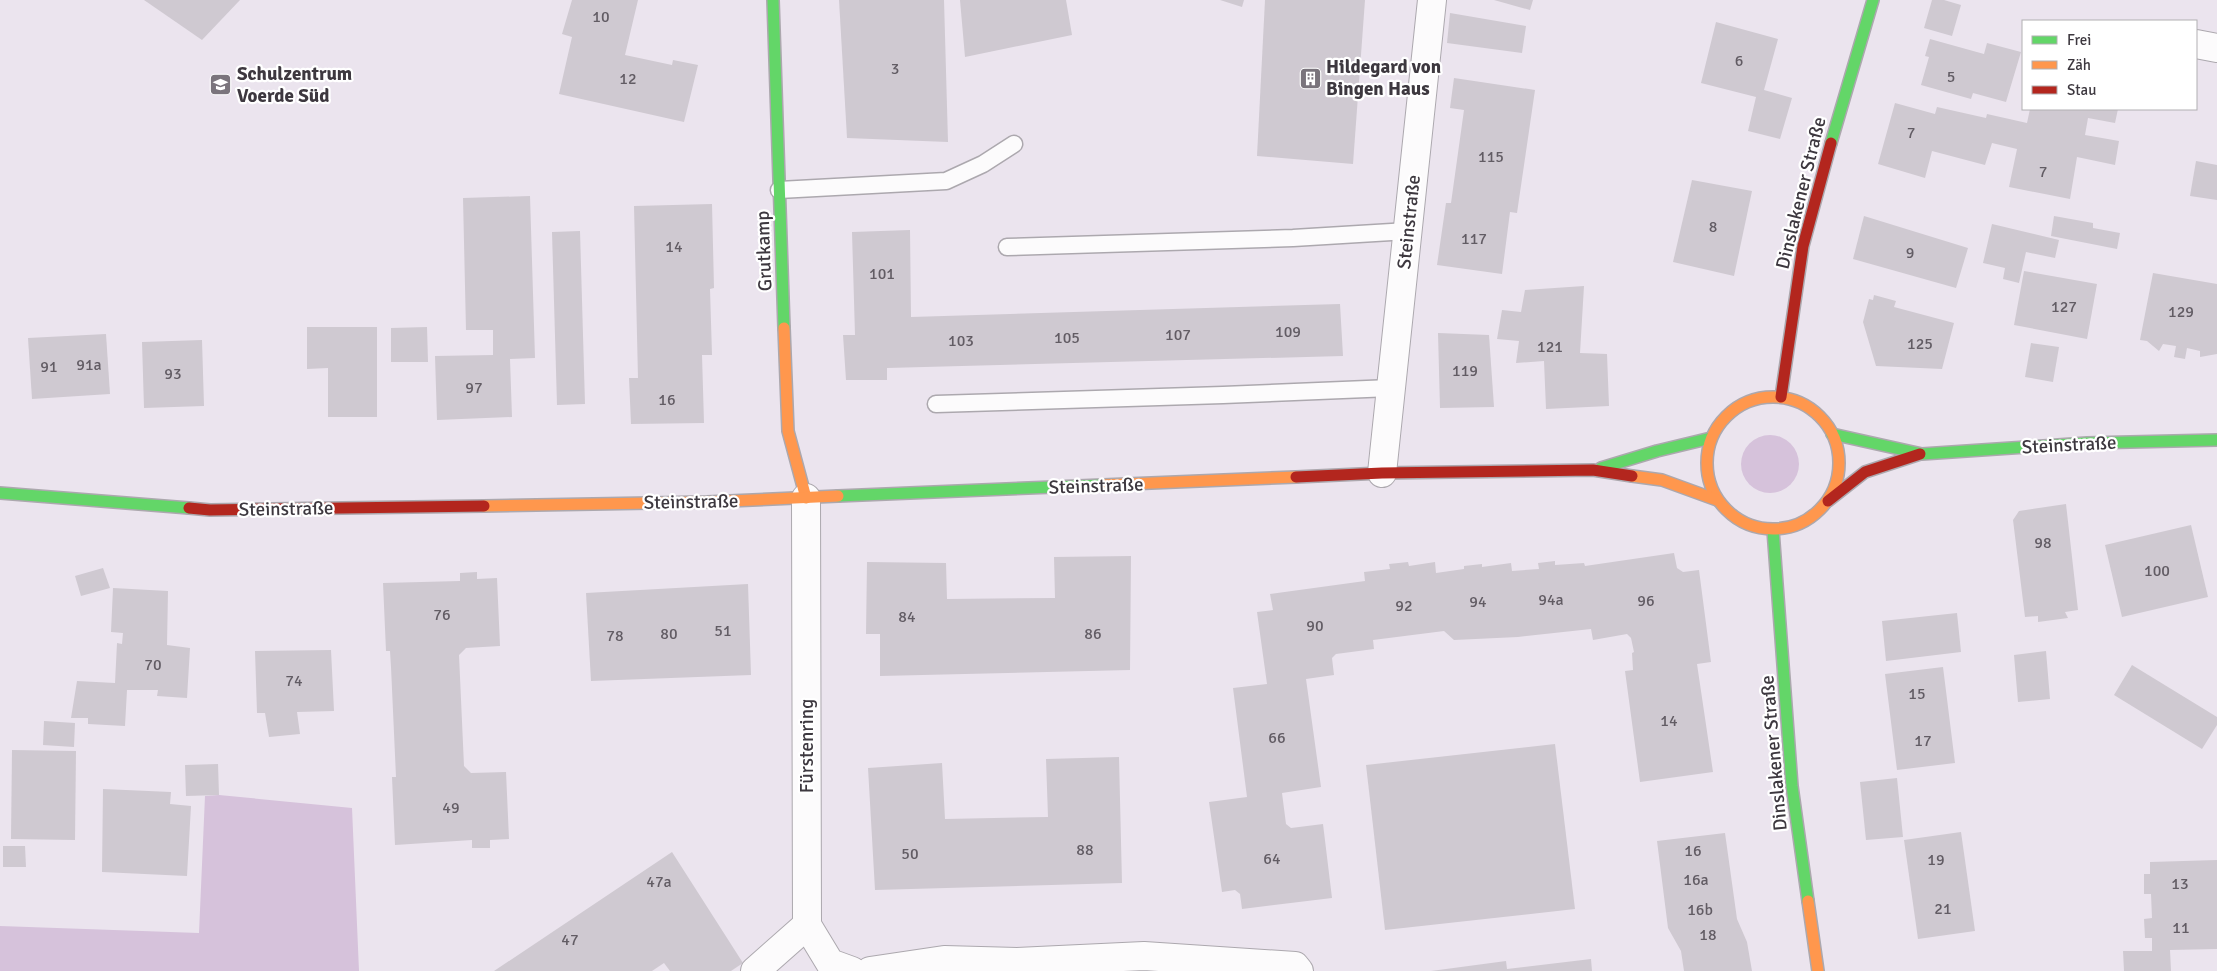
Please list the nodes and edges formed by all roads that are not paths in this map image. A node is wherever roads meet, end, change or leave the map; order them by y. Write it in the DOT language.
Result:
graph roads {
  1 [pos="773,0"];
  2 [pos="1432,0"];
  3 [pos="1873,0"];
  4 [pos="2197,44"];
  5 [pos="2217,48"];
  6 [pos="1014,144"];
  7 [pos="779,190"];
  8 [pos="1408,230"];
  9 [pos="1007,247"];
  10 [pos="1391,388"];
  11 [pos="1781,398"];
  12 [pos="936,404"];
  13 [pos="1832,434"];
  14 [pos="1711,438"];
  15 [pos="2217,440"];
  16 [pos="1922,454"];
  17 [pos="1593,470"];
  18 [pos="1382,473"];
  19 [pos="0,493"];
  20 [pos="806,498"];
  21 [pos="1717,500"];
  22 [pos="1826,503"];
  23 [pos="1773,530"];
  24 [pos="806,924"];
  25 [pos="1016,967"];
  26 [pos="755,971"];
  27 [pos="852,971"];
  28 [pos="870,971"];
  29 [pos="1299,971"];
  30 [pos="1818,971"];
  1 -- 7 [label="street, Grutkamp"];
  2 -- 8 [label="street, Steinstraße"];
  3 -- 11 [label="street, Dinslakener Straße"];
  4 -- 5 [label="street"];
  6 -- 7 [label="lane"];
  7 -- 20 [label="street, Grutkamp"];
  8 -- 9 [label="lane"];
  8 -- 10 [label="street, Steinstraße"];
  10 -- 12 [label="lane"];
  10 -- 18 [label="street, Steinstraße"];
  11 -- 13 [label="street"];
  11 -- 14 [label="street"];
  13 -- 16 [label="street, Steinstraße"];
  13 -- 22 [label="street"];
  14 -- 17 [label="street, Steinstraße"];
  14 -- 21 [label="street"];
  15 -- 16 [label="street, Steinstraße"];
  16 -- 22 [label="street, Steinstraße"];
  17 -- 18 [label="street, Steinstraße"];
  17 -- 21 [label="street, Steinstraße"];
  18 -- 20 [label="street, Steinstraße"];
  19 -- 20 [label="street, Steinstraße"];
  20 -- 24 [label="street, Fürstenring"];
  21 -- 23 [label="street"];
  22 -- 23 [label="street"];
  23 -- 30 [label="street, Dinslakener Straße"];
  24 -- 26 [label="street"];
  24 -- 27 [label="street"];
  25 -- 28 [label="street"];
  25 -- 29 [label="street"];
}
